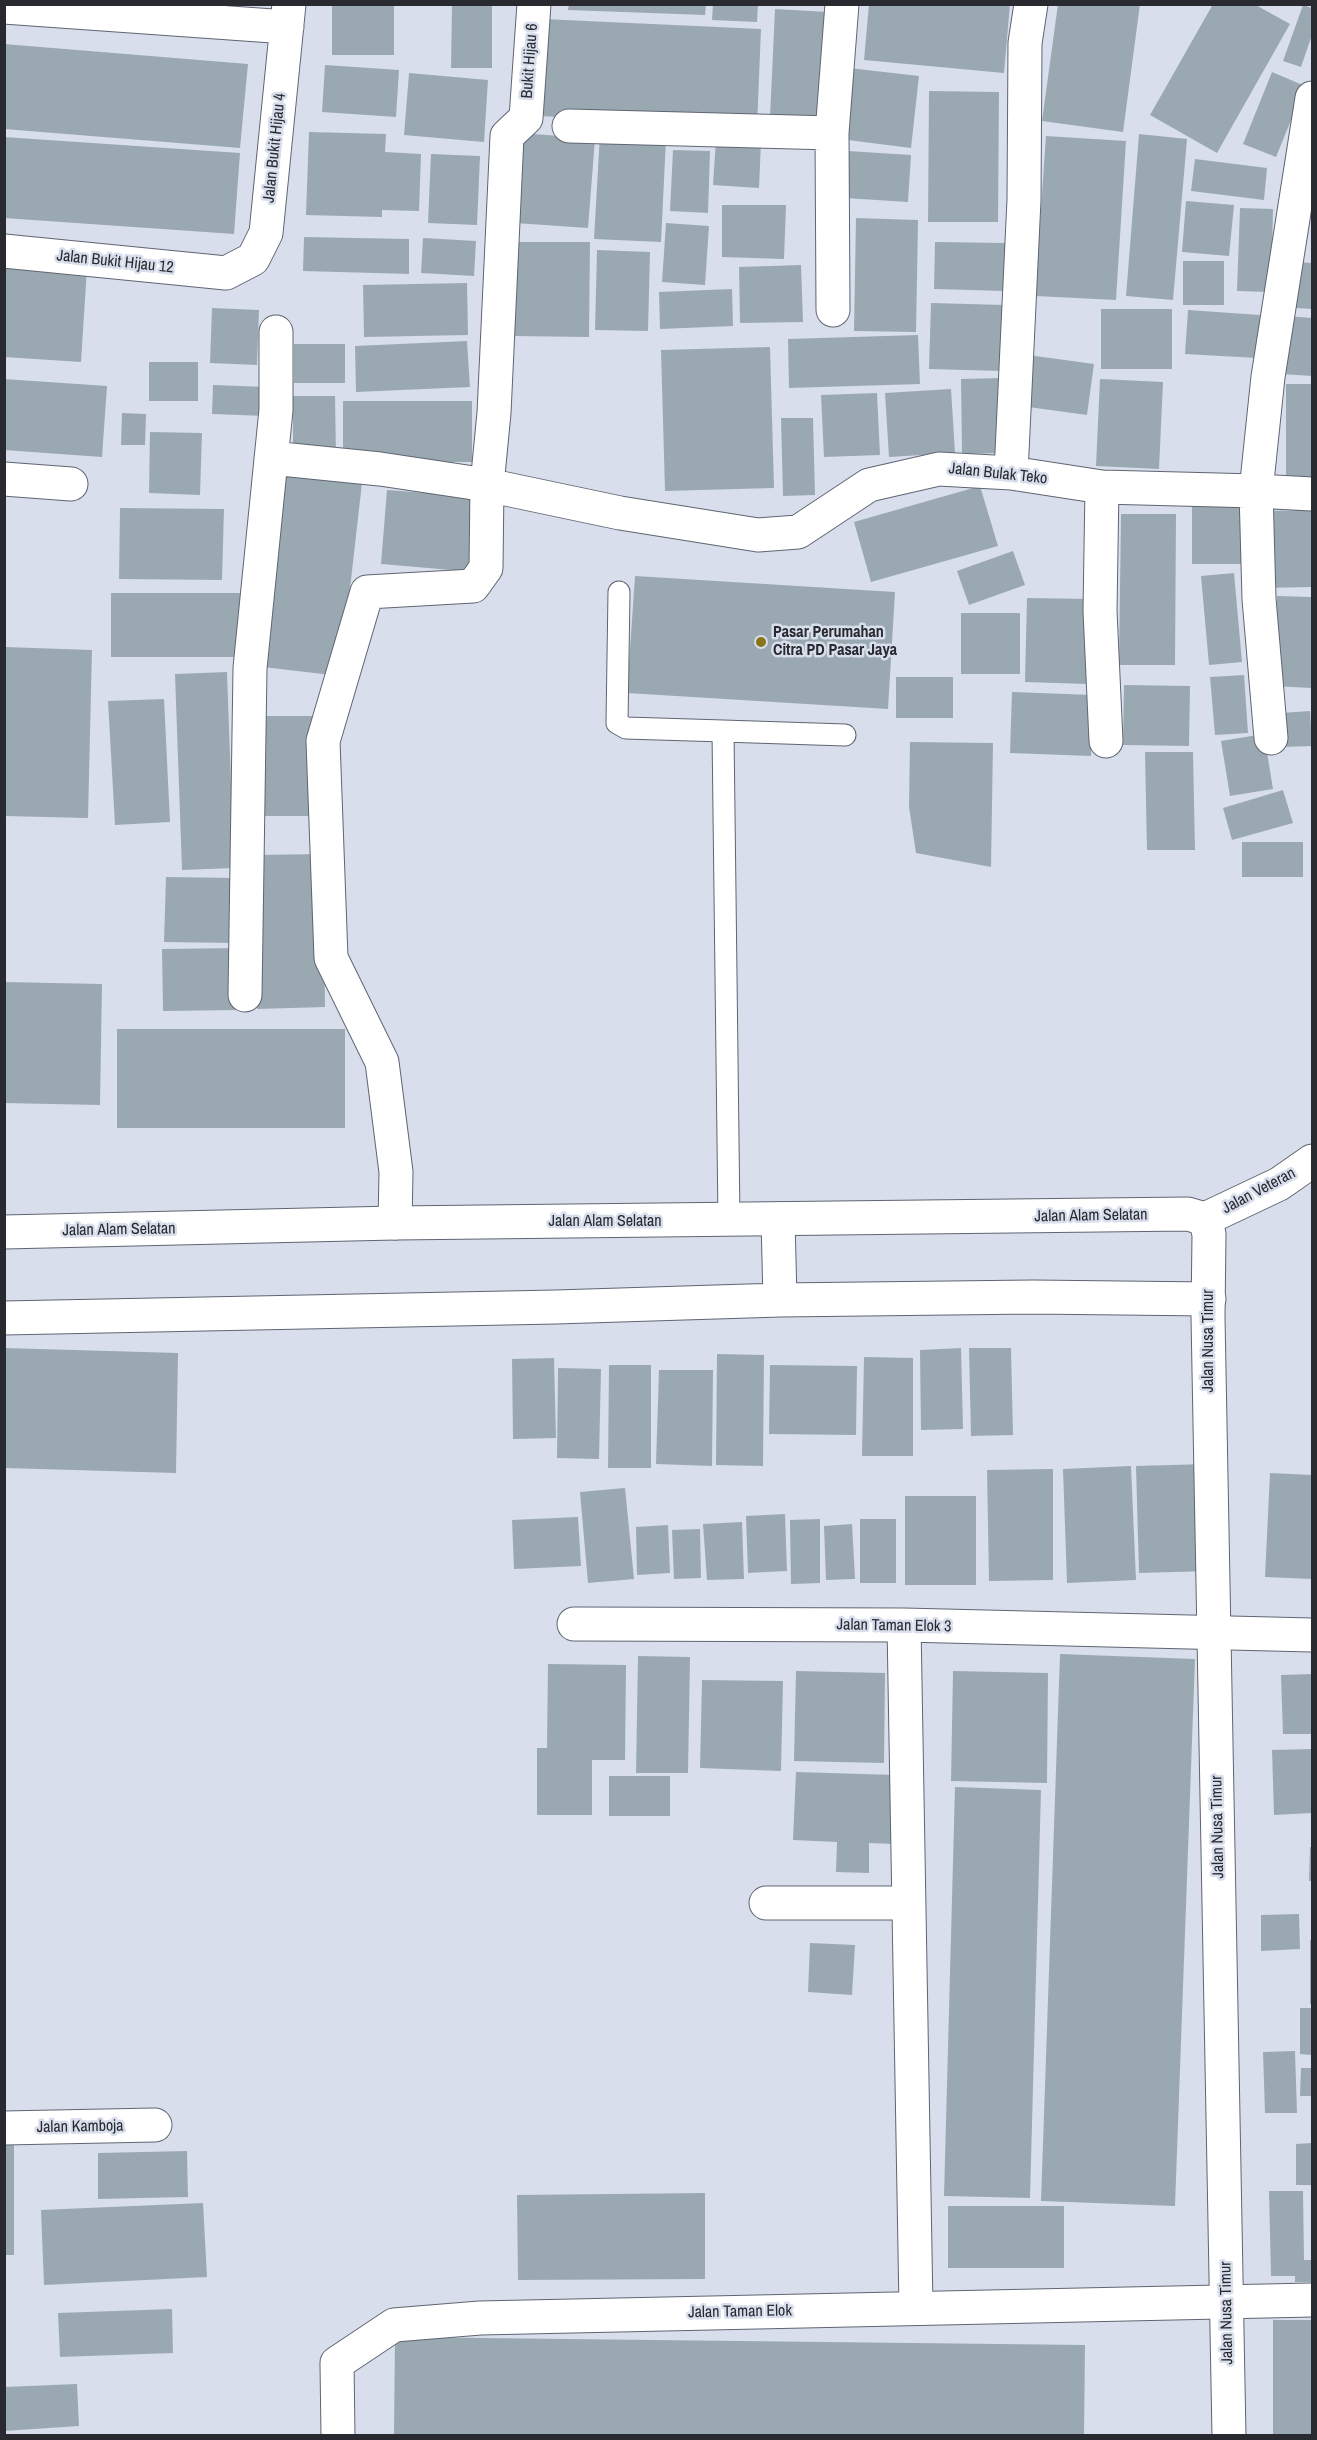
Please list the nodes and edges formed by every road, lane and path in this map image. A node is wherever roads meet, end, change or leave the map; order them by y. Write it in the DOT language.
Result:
graph roads {
  1 [pos="534,4"];
  2 [pos="842,4"];
  3 [pos="1031,4"];
  4 [pos="4,6"];
  5 [pos="288,16"];
  6 [pos="1312,98"];
  7 [pos="569,126"];
  8 [pos="832,133"];
  9 [pos="4,251"];
  10 [pos="226,273"];
  11 [pos="833,310"];
  12 [pos="276,332"];
  13 [pos="272,458"];
  14 [pos="1011,473"];
  15 [pos="4,479"];
  16 [pos="71,484"];
  17 [pos="487,485"];
  18 [pos="1102,487"];
  19 [pos="1256,491"];
  20 [pos="1312,494"];
  21 [pos="619,592"];
  22 [pos="723,731"];
  23 [pos="844,735"];
  24 [pos="1271,738"];
  25 [pos="1106,741"];
  26 [pos="244,995"];
  27 [pos="1312,1161"];
  28 [pos="778,1219"];
  29 [pos="1205,1219"];
  30 [pos="729,1221"];
  31 [pos="395,1223"];
  32 [pos="4,1232"];
  33 [pos="1209,1299"];
  34 [pos="780,1300"];
  35 [pos="4,1318"];
  36 [pos="574,1624"];
  37 [pos="903,1625"];
  38 [pos="1215,1632"];
  39 [pos="1312,1635"];
  40 [pos="766,1903"];
  41 [pos="909,1903"];
  42 [pos="155,2125"];
  43 [pos="4,2128"];
  44 [pos="1312,2300"];
  45 [pos="1227,2302"];
  46 [pos="916,2308"];
  47 [pos="338,2436"];
  48 [pos="1229,2436"];
  1 -- 17 [label="street, Bukit Hijau 6"];
  2 -- 8 [label="street"];
  3 -- 14 [label="street"];
  4 -- 5 [label="street"];
  5 -- 10 [label="street, Jalan Bukit Hijau 4"];
  6 -- 19 [label="street"];
  7 -- 8 [label="street"];
  8 -- 11 [label="street"];
  9 -- 10 [label="street, Jalan Bukit Hijau 12"];
  12 -- 13 [label="street"];
  13 -- 17 [label="street, Jalan Bulak Teko"];
  13 -- 26 [label="street"];
  14 -- 17 [label="street, Jalan Bulak Teko"];
  14 -- 18 [label="street, Jalan Bulak Teko"];
  15 -- 16 [label="street"];
  17 -- 31 [label="street"];
  18 -- 19 [label="street, Jalan Bulak Teko"];
  18 -- 25 [label="street"];
  19 -- 20 [label="street, Jalan Bulak Teko"];
  19 -- 24 [label="street"];
  21 -- 22 [label="lane"];
  22 -- 23 [label="lane"];
  22 -- 30 [label="lane"];
  27 -- 29 [label="street, Jalan Veteran"];
  28 -- 29 [label="street, Jalan Alam Selatan"];
  28 -- 30 [label="street, Jalan Alam Selatan"];
  28 -- 34 [label="street"];
  29 -- 33 [label="street, Jalan Nusa Timur"];
  30 -- 31 [label="street, Jalan Alam Selatan"];
  31 -- 32 [label="street, Jalan Alam Selatan"];
  33 -- 34 [label="street"];
  33 -- 38 [label="street, Jalan Nusa Timur"];
  34 -- 35 [label="street"];
  36 -- 37 [label="street, Jalan Taman Elok 3"];
  37 -- 38 [label="street, Jalan Taman Elok 3"];
  37 -- 41 [label="street"];
  38 -- 39 [label="street, Jalan Taman Elok 3"];
  38 -- 45 [label="street, Jalan Nusa Timur"];
  40 -- 41 [label="street"];
  41 -- 46 [label="street"];
  42 -- 43 [label="street, Jalan Kamboja"];
  44 -- 45 [label="street, Jalan Taman Elok"];
  45 -- 46 [label="street, Jalan Taman Elok"];
  45 -- 48 [label="street, Jalan Nusa Timur"];
  46 -- 47 [label="street, Jalan Taman Elok"];
}
